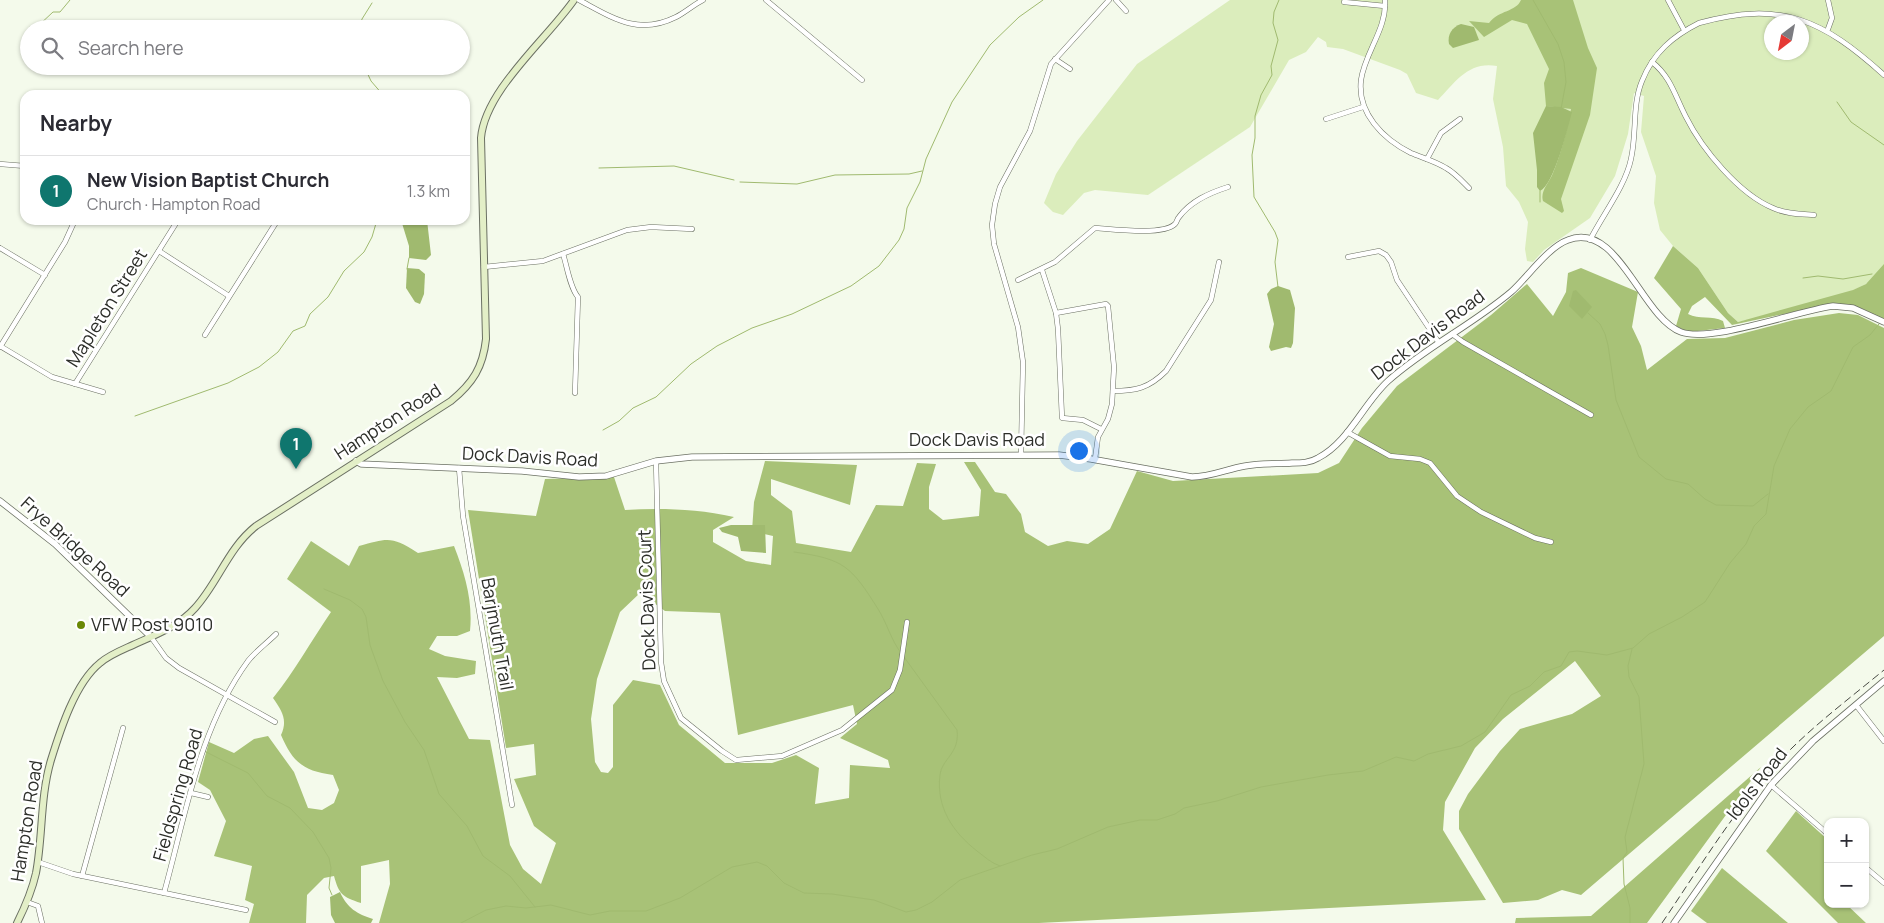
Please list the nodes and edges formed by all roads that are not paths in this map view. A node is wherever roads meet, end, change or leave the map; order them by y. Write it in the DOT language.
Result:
graph roads {
  1 [pos="574,0"];
  2 [pos="579,0"];
  3 [pos="703,0"];
  4 [pos="766,0"];
  5 [pos="1109,0"];
  6 [pos="1116,0"];
  7 [pos="1385,0"];
  8 [pos="1668,0"];
  9 [pos="1828,0"];
  10 [pos="1344,2"];
  11 [pos="1385,6"];
  12 [pos="1724,10"];
  13 [pos="1126,11"];
  14 [pos="1809,17"];
  15 [pos="1828,29"];
  16 [pos="1684,30"];
  17 [pos="1055,59"];
  18 [pos="1652,62"];
  19 [pos="1070,69"];
  20 [pos="1884,75"];
  21 [pos="862,80"];
  22 [pos="1363,107"];
  23 [pos="1460,119"];
  24 [pos="1326,120"];
  25 [pos="1428,159"];
  26 [pos="0,164"];
  27 [pos="20,166"];
  28 [pos="1228,187"];
  29 [pos="1469,188"];
  30 [pos="1814,215"];
  31 [pos="73,225"];
  32 [pos="175,225"];
  33 [pos="274,225"];
  34 [pos="692,229"];
  35 [pos="1590,240"];
  36 [pos="0,248"];
  37 [pos="159,251"];
  38 [pos="562,254"];
  39 [pos="1348,257"];
  40 [pos="1219,262"];
  41 [pos="484,267"];
  42 [pos="1042,270"];
  43 [pos="44,275"];
  44 [pos="1018,280"];
  45 [pos="229,296"];
  46 [pos="1056,313"];
  47 [pos="1884,322"];
  48 [pos="1452,334"];
  49 [pos="205,335"];
  50 [pos="1439,343"];
  51 [pos="0,346"];
  52 [pos="75,384"];
  53 [pos="1113,391"];
  54 [pos="102,392"];
  55 [pos="575,393"];
  56 [pos="1591,415"];
  57 [pos="1101,429"];
  58 [pos="1347,432"];
  59 [pos="1021,455"];
  60 [pos="1095,459"];
  61 [pos="356,461"];
  62 [pos="656,461"];
  63 [pos="459,468"];
  64 [pos="0,502"];
  65 [pos="1551,542"];
  66 [pos="907,622"];
  67 [pos="276,634"];
  68 [pos="151,637"];
  69 [pos="1884,682"];
  70 [pos="227,695"];
  71 [pos="1856,705"];
  72 [pos="275,722"];
  73 [pos="123,728"];
  74 [pos="1884,741"];
  75 [pos="1771,785"];
  76 [pos="191,793"];
  77 [pos="208,797"];
  78 [pos="512,805"];
  79 [pos="1824,831"];
  80 [pos="38,862"];
  81 [pos="1869,870"];
  82 [pos="82,876"];
  83 [pos="1884,883"];
  84 [pos="164,893"];
  85 [pos="27,902"];
  86 [pos="246,910"];
  87 [pos="17,923"];
  88 [pos="42,923"];
  89 [pos="1674,923"];
  1 -- 41 [label="main road, Hampton Road"];
  2 -- 3 [label="street"];
  4 -- 21 [label="street"];
  5 -- 17 [label="street"];
  6 -- 13 [label="street"];
  7 -- 11 [label="street"];
  8 -- 16 [label="street"];
  9 -- 15 [label="street"];
  10 -- 11 [label="street"];
  11 -- 22 [label="street"];
  12 -- 16 [label="street"];
  14 -- 15 [label="street"];
  15 -- 20 [label="street"];
  16 -- 18 [label="street"];
  17 -- 19 [label="street"];
  17 -- 59 [label="street"];
  18 -- 30 [label="street"];
  18 -- 35 [label="street"];
  22 -- 24 [label="street"];
  22 -- 25 [label="street"];
  23 -- 25 [label="street"];
  25 -- 29 [label="street"];
  26 -- 27 [label="street"];
  28 -- 42 [label="street"];
  31 -- 43 [label="street"];
  32 -- 37 [label="street, Mapleton Street"];
  33 -- 45 [label="street"];
  34 -- 38 [label="street"];
  35 -- 47 [label="street"];
  35 -- 48 [label="street, Dock Davis Road"];
  36 -- 43 [label="street"];
  37 -- 45 [label="street"];
  37 -- 52 [label="street, Mapleton Street"];
  38 -- 41 [label="street"];
  38 -- 55 [label="street"];
  39 -- 50 [label="street"];
  40 -- 53 [label="street"];
  41 -- 61 [label="main road, Hampton Road"];
  42 -- 44 [label="street"];
  42 -- 46 [label="street"];
  43 -- 51 [label="street"];
  45 -- 49 [label="street"];
  46 -- 53 [label="street"];
  46 -- 57 [label="street"];
  48 -- 50 [label="street, Dock Davis Road"];
  48 -- 56 [label="street"];
  50 -- 58 [label="street, Dock Davis Road"];
  51 -- 52 [label="street"];
  52 -- 54 [label="street"];
  53 -- 57 [label="street"];
  57 -- 60 [label="street"];
  58 -- 60 [label="street, Dock Davis Road"];
  58 -- 65 [label="street"];
  59 -- 60 [label="street, Dock Davis Road"];
  59 -- 62 [label="street, Dock Davis Road"];
  61 -- 63 [label="street, Dock Davis Road"];
  61 -- 68 [label="main road, Hampton Road"];
  62 -- 63 [label="street, Dock Davis Road"];
  62 -- 66 [label="street, Dock Davis Court"];
  63 -- 78 [label="street, Barjmuth Trail"];
  64 -- 68 [label="street, Frye Bridge Road"];
  67 -- 70 [label="street, Fieldspring Road"];
  68 -- 70 [label="street"];
  68 -- 80 [label="main road, Hampton Road"];
  69 -- 71 [label="street, Idols Road"];
  70 -- 72 [label="street"];
  70 -- 76 [label="street, Fieldspring Road"];
  71 -- 74 [label="street"];
  71 -- 75 [label="street, Idols Road"];
  73 -- 82 [label="street"];
  75 -- 79 [label="street"];
  75 -- 89 [label="street, Idols Road"];
  76 -- 77 [label="street"];
  76 -- 84 [label="street, Fieldspring Road"];
  80 -- 82 [label="street"];
  80 -- 85 [label="main road, Hampton Road"];
  81 -- 83 [label="street"];
  82 -- 84 [label="street"];
  84 -- 86 [label="street"];
  85 -- 87 [label="main road, Hampton Road"];
  85 -- 88 [label="street"];
}
